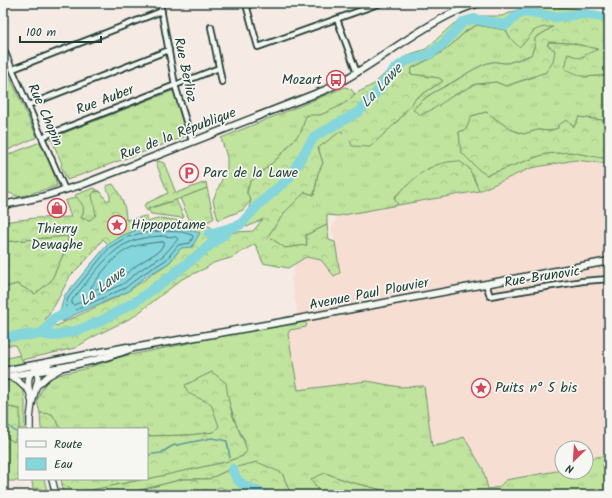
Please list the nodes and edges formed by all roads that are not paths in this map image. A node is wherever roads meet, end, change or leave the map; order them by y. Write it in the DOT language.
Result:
graph roads {
  1 [pos="160,3"];
  2 [pos="250,3"];
  3 [pos="381,3"];
  4 [pos="479,3"];
  5 [pos="162,11"];
  6 [pos="337,19"];
  7 [pos="211,27"];
  8 [pos="3,48"];
  9 [pos="169,50"];
  10 [pos="219,68"];
  11 [pos="13,70"];
  12 [pos="358,73"];
  13 [pos="222,82"];
  14 [pos="175,85"];
  15 [pos="28,105"];
  16 [pos="42,137"];
  17 [pos="192,141"];
  18 [pos="65,190"];
  19 [pos="3,205"];
  20 [pos="609,261"];
  21 [pos="609,279"];
  22 [pos="486,284"];
  23 [pos="133,348"];
  24 [pos="76,357"];
  25 [pos="69,366"];
  26 [pos="25,367"];
  27 [pos="34,371"];
  28 [pos="4,375"];
  29 [pos="36,389"];
  30 [pos="29,391"];
  31 [pos="32,403"];
  32 [pos="30,428"];
  33 [pos="52,480"];
  34 [pos="56,495"];
  1 -- 5 [label="street, Rue Berlioz"];
  2 -- 6 [label="street"];
  3 -- 6 [label="street"];
  4 -- 12 [label="main road, Rue de la République"];
  5 -- 9 [label="street, Rue Berlioz"];
  5 -- 11 [label="street"];
  6 -- 12 [label="street"];
  7 -- 10 [label="street"];
  8 -- 11 [label="street, Rue Chopin"];
  9 -- 14 [label="street, Rue Berlioz"];
  9 -- 15 [label="street"];
  10 -- 13 [label="street"];
  10 -- 14 [label="street, Rue Auber"];
  11 -- 15 [label="street, Rue Chopin"];
  12 -- 17 [label="main road, Rue de la République"];
  14 -- 16 [label="street, Rue Auber"];
  14 -- 17 [label="street, Rue Berlioz"];
  15 -- 16 [label="street, Rue Chopin"];
  16 -- 18 [label="street, Rue Chopin"];
  17 -- 18 [label="main road, Rue de la République"];
  18 -- 19 [label="main road, Rue de la République"];
  20 -- 22 [label="main road, Avenue Paul Plouvier"];
  21 -- 22 [label="street, Rue Brunovic"];
  22 -- 23 [label="main road, Avenue Paul Plouvier"];
  23 -- 24 [label="main road, Avenue Paul Plouvier"];
  23 -- 25 [label="main road, Avenue Paul Plouvier"];
  24 -- 26 [label="main road, Avenue Paul Plouvier"];
  24 -- 27 [label="street"];
  25 -- 27 [label="main road, Avenue Paul Plouvier"];
  25 -- 29 [label="street"];
  26 -- 27 [label="street"];
  26 -- 28 [label="main road, Avenue Paul Plouvier"];
  27 -- 28 [label="main road, Avenue Paul Plouvier"];
  27 -- 29 [label="street"];
  27 -- 30 [label="street"];
  28 -- 30 [label="street"];
  29 -- 31 [label="street"];
  30 -- 31 [label="street"];
  31 -- 32 [label="street"];
  33 -- 34 [label="street"];
}
